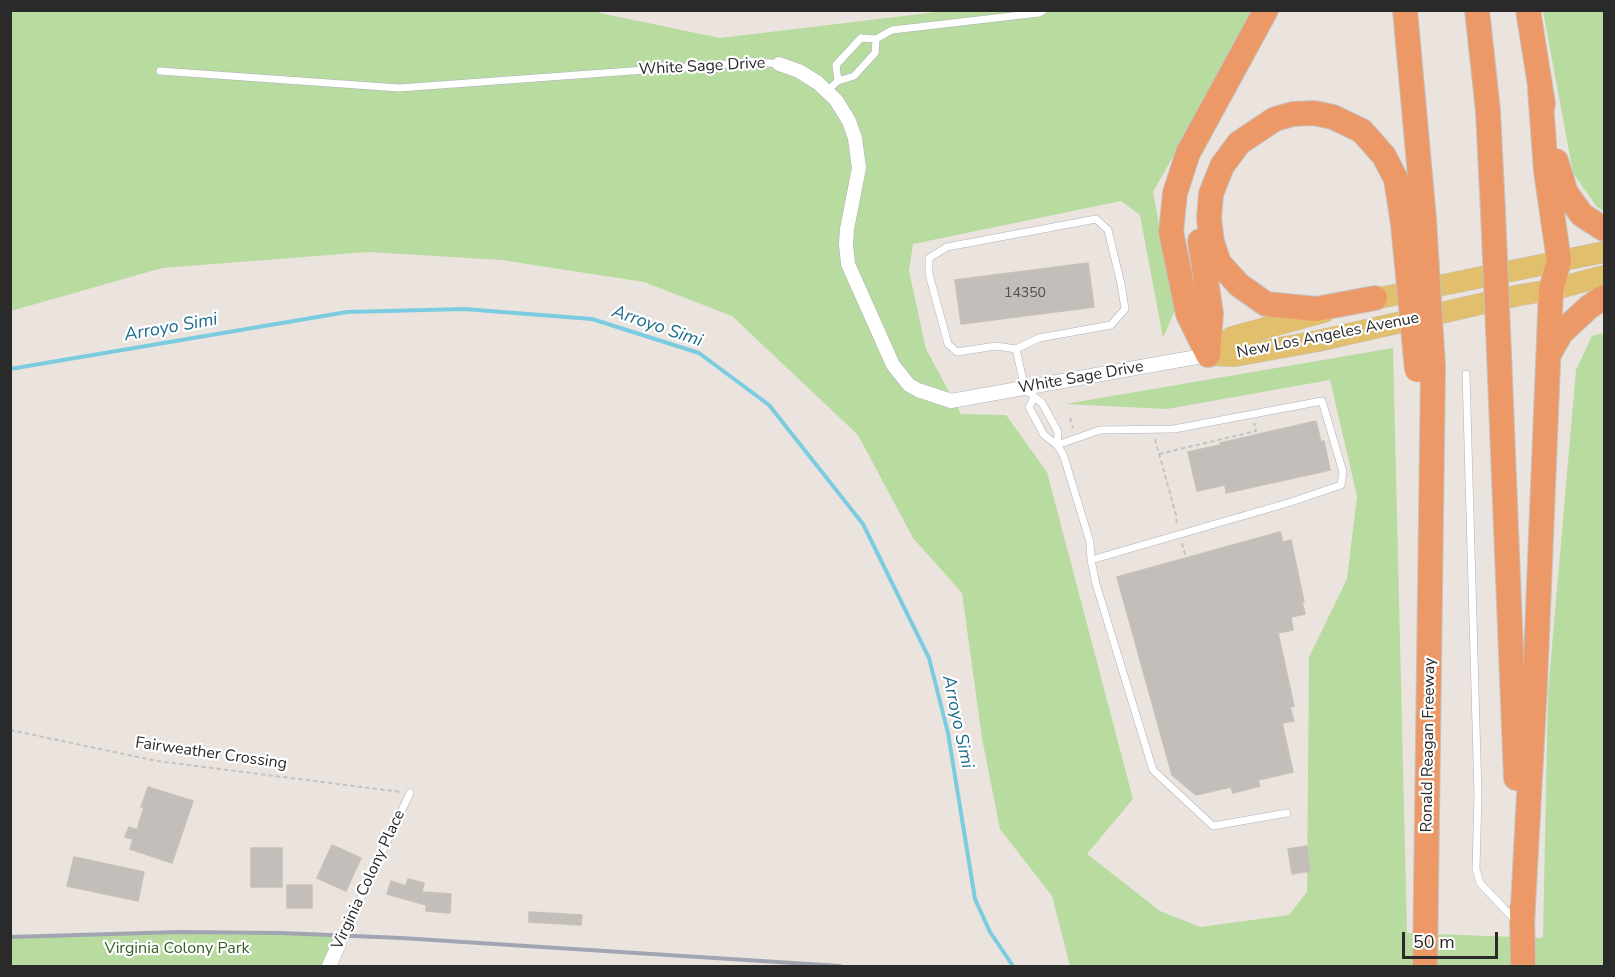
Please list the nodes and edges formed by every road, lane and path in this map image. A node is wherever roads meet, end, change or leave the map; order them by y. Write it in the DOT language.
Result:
graph roads {
  1 [pos="1044,10"];
  2 [pos="1266,10"];
  3 [pos="1405,10"];
  4 [pos="1477,10"];
  5 [pos="1528,10"];
  6 [pos="876,39"];
  7 [pos="779,64"];
  8 [pos="160,70"];
  9 [pos="832,86"];
  10 [pos="1540,89"];
  11 [pos="1211,194"];
  12 [pos="1413,221"];
  13 [pos="1605,230"];
  14 [pos="1605,252"];
  15 [pos="1559,261"];
  16 [pos="1605,276"];
  17 [pos="1551,290"];
  18 [pos="1605,297"];
  19 [pos="1376,298"];
  20 [pos="1016,349"];
  21 [pos="1208,355"];
  22 [pos="1548,356"];
  23 [pos="1466,374"];
  24 [pos="1030,394"];
  25 [pos="1252,414"];
  26 [pos="1070,418"];
  27 [pos="1076,437"];
  28 [pos="1154,438"];
  29 [pos="1058,445"];
  30 [pos="1159,454"];
  31 [pos="1179,534"];
  32 [pos="1186,558"];
  33 [pos="1091,560"];
  34 [pos="10,730"];
  35 [pos="410,793"];
  36 [pos="1287,813"];
  37 [pos="1522,925"];
  38 [pos="339,944"];
  39 [pos="329,966"];
  40 [pos="1425,966"];
  41 [pos="1522,966"];
  1 -- 6 [label="lane"];
  2 -- 21 [label="highway"];
  3 -- 12 [label="highway"];
  4 -- 37 [label="highway, bridge"];
  5 -- 10 [label="highway"];
  6 -- 9 [label="lane"];
  6 -- 9 [label="lane"];
  7 -- 8 [label="lane, White Sage Drive"];
  7 -- 9 [label="street, White Sage Drive"];
  9 -- 24 [label="street, White Sage Drive"];
  10 -- 13 [label="highway"];
  10 -- 15 [label="highway"];
  11 -- 12 [label="highway"];
  11 -- 19 [label="highway"];
  11 -- 21 [label="highway"];
  12 -- 40 [label="highway, Ronald Reagan Freeway, bridge"];
  14 -- 15 [label="main road, New Los Angeles Avenue"];
  15 -- 17 [label="highway"];
  15 -- 19 [label="main road, New Los Angeles Avenue"];
  16 -- 17 [label="main road, New Los Angeles Avenue"];
  17 -- 21 [label="main road, New Los Angeles Avenue"];
  17 -- 22 [label="highway"];
  18 -- 22 [label="highway"];
  19 -- 21 [label="main road, New Los Angeles Avenue"];
  20 -- 20 [label="lane"];
  20 -- 24 [label="lane"];
  21 -- 24 [label="street, White Sage Drive"];
  22 -- 37 [label="highway"];
  23 -- 37 [label="lane"];
  24 -- 29 [label="lane"];
  24 -- 29 [label="lane"];
  25 -- 27 [label="lane"];
  25 -- 30 [label="path"];
  25 -- 31 [label="lane"];
  26 -- 27 [label="path"];
  27 -- 29 [label="lane"];
  28 -- 30 [label="path"];
  29 -- 33 [label="lane"];
  30 -- 31 [label="path"];
  31 -- 32 [label="path"];
  31 -- 33 [label="lane"];
  33 -- 36 [label="lane"];
  34 -- 35 [label="path, Fairweather Crossing"];
  35 -- 38 [label="lane, Virginia Colony Place"];
  37 -- 41 [label="highway"];
  38 -- 39 [label="street, Virginia Colony Place"];
}
